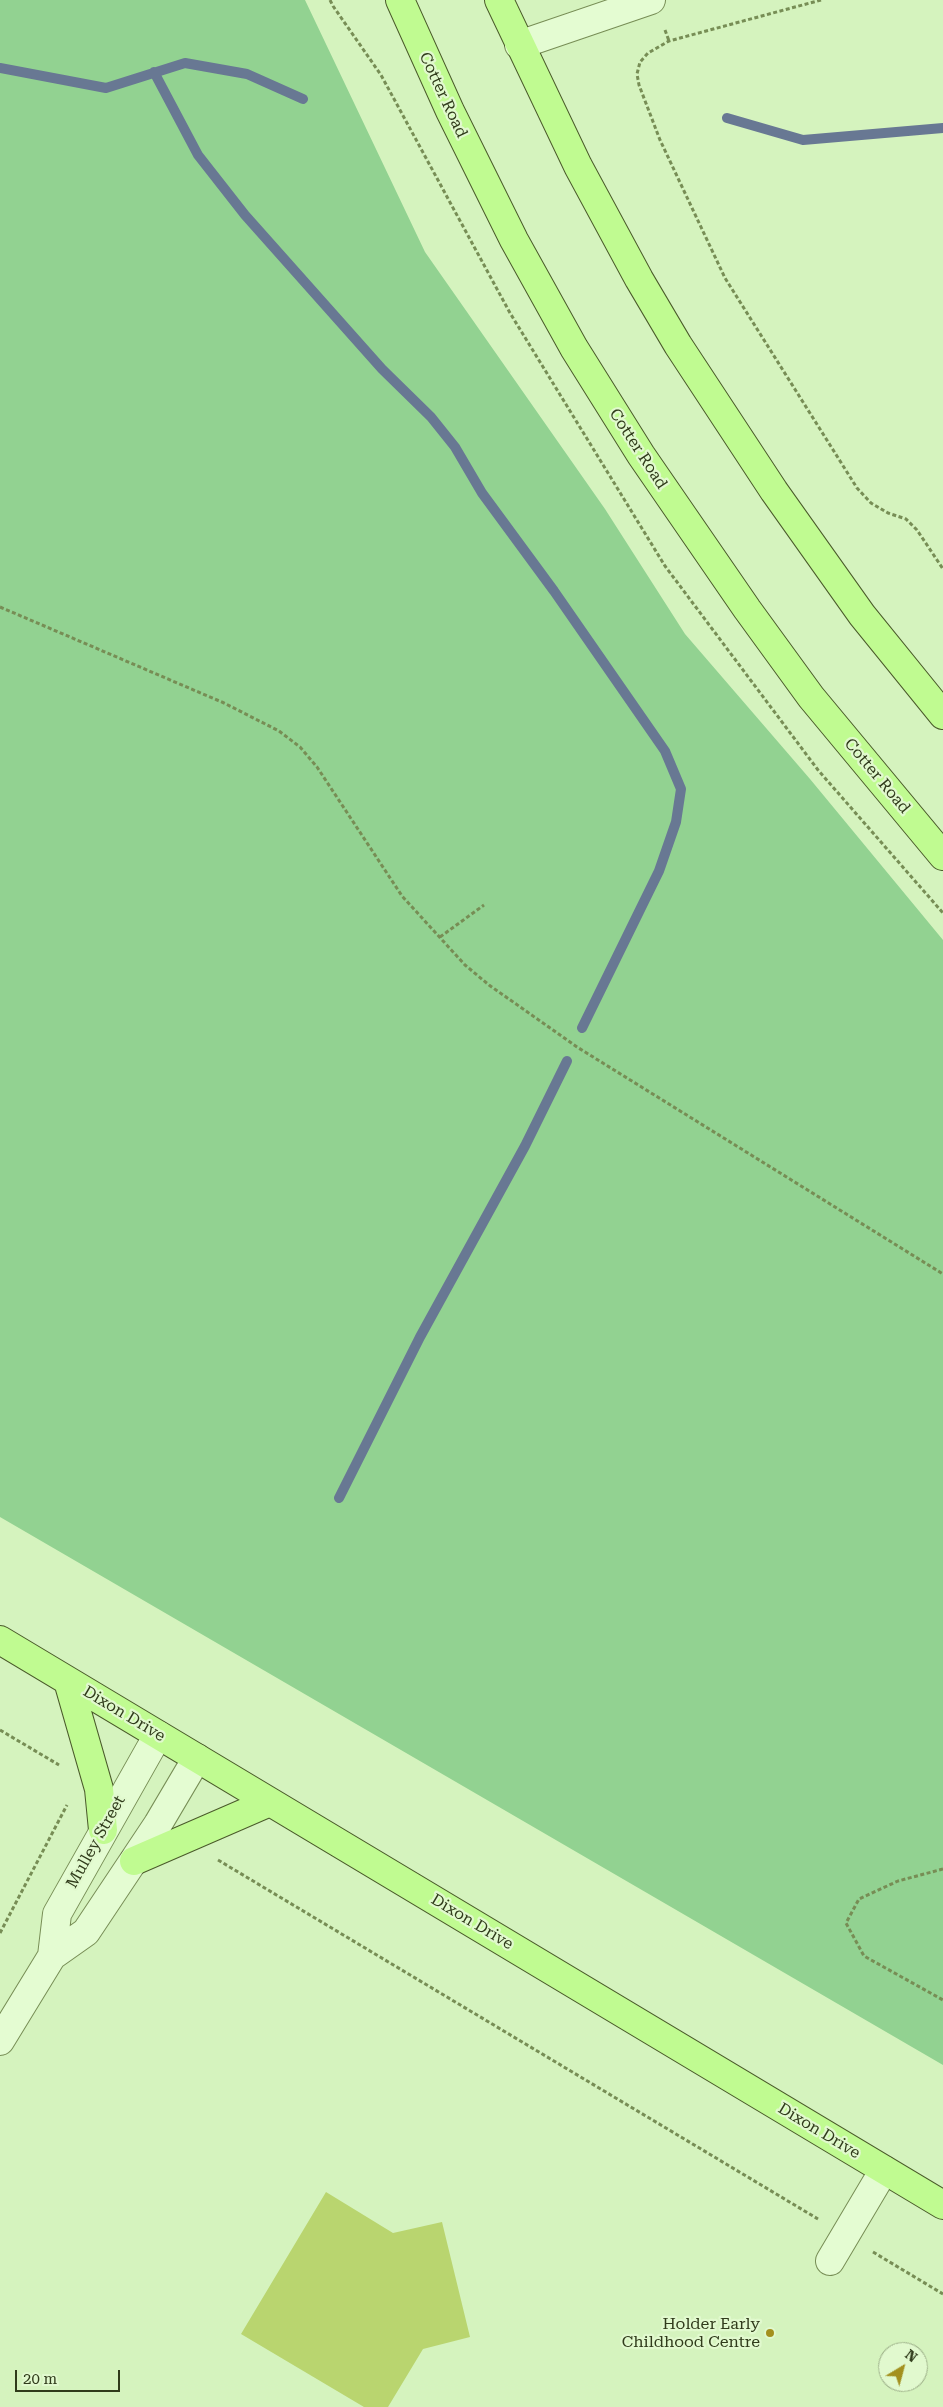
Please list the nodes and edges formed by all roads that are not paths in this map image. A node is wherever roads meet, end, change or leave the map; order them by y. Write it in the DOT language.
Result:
graph roads {
  1 [pos="400,0"];
  2 [pos="499,0"];
  3 [pos="651,0"];
  4 [pos="519,45"];
  5 [pos="943,715"];
  6 [pos="943,856"];
  7 [pos="0,1640"];
  8 [pos="68,1681"];
  9 [pos="158,1734"];
  10 [pos="197,1758"];
  11 [pos="270,1802"];
  12 [pos="103,1830"];
  13 [pos="134,1861"];
  14 [pos="52,1956"];
  15 [pos="0,2041"];
  16 [pos="884,2170"];
  17 [pos="943,2205"];
  18 [pos="830,2261"];
  1 -- 6 [label="main road, Cotter Road"];
  2 -- 4 [label="main road"];
  3 -- 4 [label="street"];
  4 -- 5 [label="main road"];
  7 -- 8 [label="main road, Dixon Drive"];
  8 -- 9 [label="main road, Dixon Drive"];
  8 -- 12 [label="main road"];
  9 -- 10 [label="main road, Dixon Drive"];
  9 -- 12 [label="street, Mulley Street"];
  10 -- 11 [label="main road, Dixon Drive"];
  10 -- 13 [label="street, Mulley Street"];
  11 -- 13 [label="main road"];
  11 -- 16 [label="main road, Dixon Drive"];
  12 -- 14 [label="street, Mulley Street"];
  13 -- 14 [label="street, Mulley Street"];
  14 -- 15 [label="street, Mulley Street"];
  16 -- 17 [label="main road, Dixon Drive"];
  16 -- 18 [label="street"];
}
